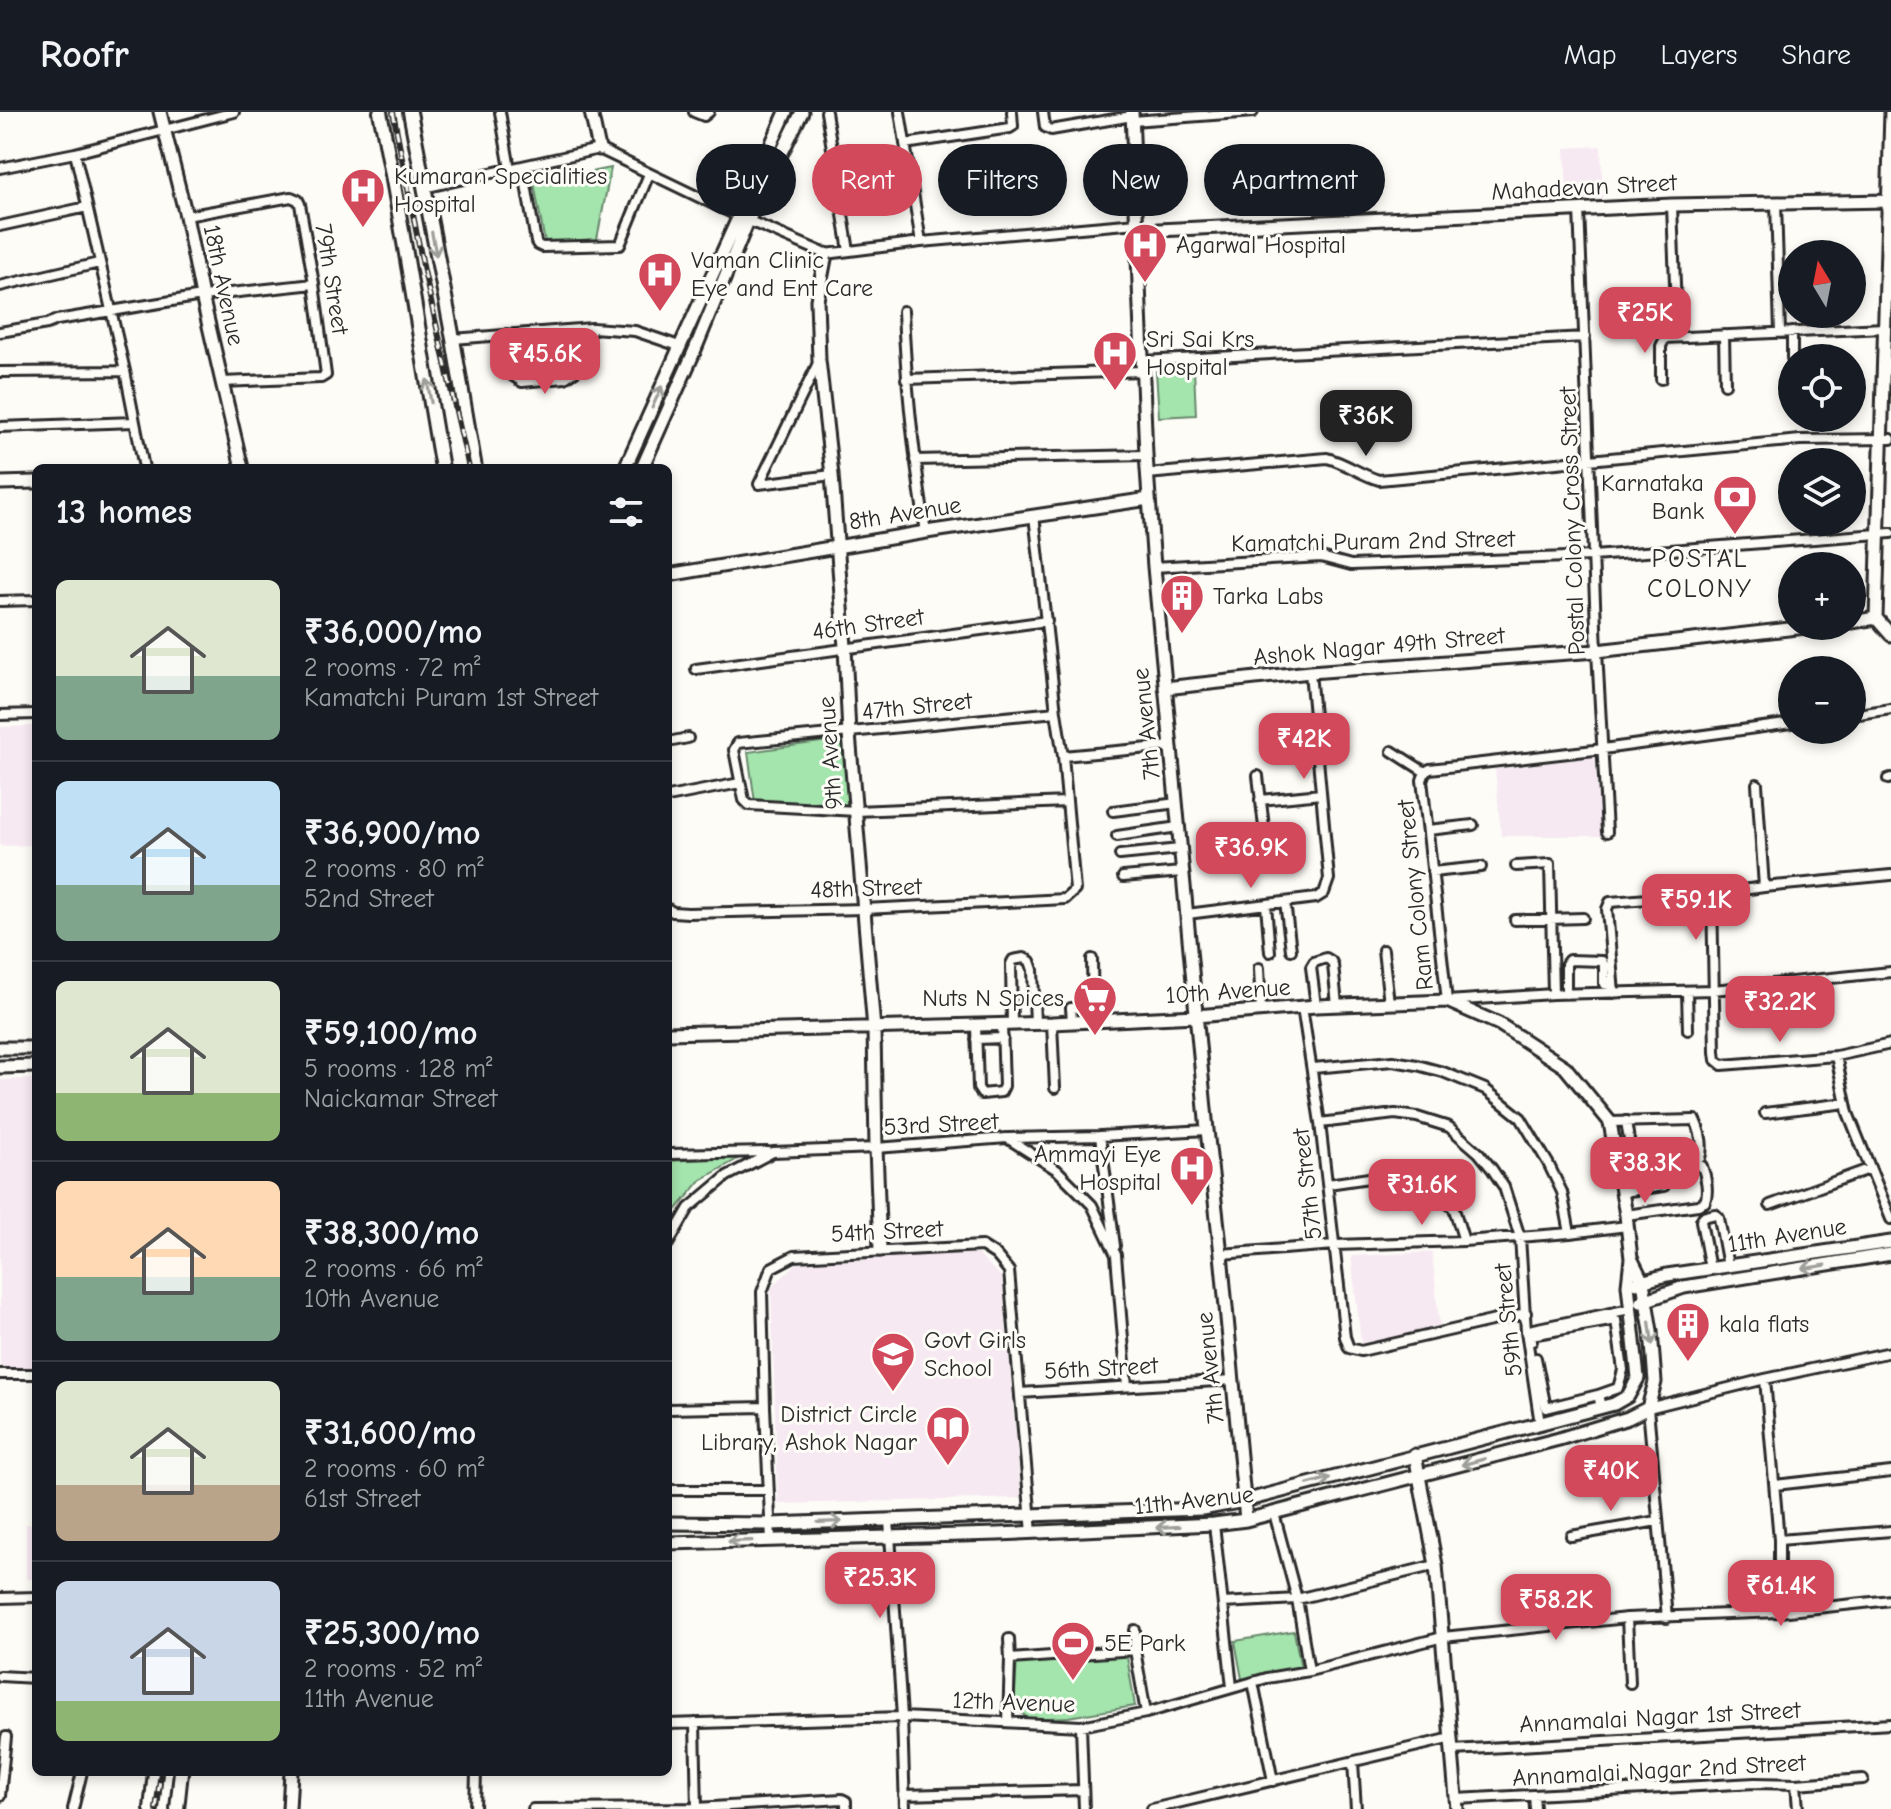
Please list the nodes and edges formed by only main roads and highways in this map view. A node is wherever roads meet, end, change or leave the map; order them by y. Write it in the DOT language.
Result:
graph roads {
  1 [pos="160,112"];
  2 [pos="380,112"];
  3 [pos="410,112"];
  4 [pos="591,112"];
  5 [pos="786,112"];
  6 [pos="802,112"];
  7 [pos="1891,112"];
  8 [pos="1132,116"];
  9 [pos="599,149"];
  10 [pos="1890,157"];
  11 [pos="1888,201"];
  12 [pos="743,219"];
  13 [pos="1137,227"];
  14 [pos="1889,250"];
  15 [pos="826,254"];
  16 [pos="1887,356"];
  17 [pos="1886,438"];
  18 [pos="241,464"];
  19 [pos="441,464"];
  20 [pos="474,464"];
  21 [pos="627,464"];
  22 [pos="644,464"];
  23 [pos="32,482"];
  24 [pos="0,483"];
  25 [pos="1149,499"];
  26 [pos="1885,533"];
  27 [pos="837,547"];
  28 [pos="672,574"];
  29 [pos="1876,618"];
  30 [pos="1866,620"];
  31 [pos="1778,630"];
  32 [pos="1891,635"];
  33 [pos="1165,688"];
  34 [pos="1196,1016"];
  35 [pos="874,1029"];
  36 [pos="672,1033"];
  37 [pos="0,1048"];
  38 [pos="30,1048"];
  39 [pos="30,1066"];
  40 [pos="0,1067"];
  41 [pos="1891,1242"];
  42 [pos="880,1250"];
  43 [pos="1891,1254"];
  44 [pos="1631,1258"];
  45 [pos="1643,1282"];
  46 [pos="1628,1285"];
  47 [pos="1646,1300"];
  48 [pos="1630,1309"];
  49 [pos="1415,1455"];
  50 [pos="1420,1476"];
  51 [pos="1244,1501"];
  52 [pos="1246,1520"];
  53 [pos="672,1523"];
  54 [pos="672,1543"];
  55 [pos="155,1776"];
  56 [pos="181,1776"];
  57 [pos="291,1776"];
  58 [pos="1457,1804"];
  59 [pos="151,1809"];
  60 [pos="177,1809"];
  61 [pos="289,1809"];
  1 -- 18 [label="main road, 18th Avenue"];
  19 -- 2 [label="main road, one-way"];
  3 -- 20 [label="main road, one-way"];
  4 -- 9 [label="main road"];
  5 -- 12 [label="main road"];
  6 -- 12 [label="main road"];
  7 -- 10 [label="main road"];
  8 -- 13 [label="main road, 7th Avenue"];
  10 -- 11 [label="main road"];
  11 -- 13 [label="main road, Mahadevan Street"];
  11 -- 14 [label="main road"];
  21 -- 12 [label="main road, one-way"];
  12 -- 22 [label="main road"];
  13 -- 25 [label="main road, 7th Avenue"];
  14 -- 16 [label="main road"];
  15 -- 27 [label="main road, 9th Avenue"];
  16 -- 17 [label="main road"];
  17 -- 26 [label="main road"];
  23 -- 24 [label="main road"];
  25 -- 27 [label="main road, 8th Avenue"];
  25 -- 33 [label="main road, 7th Avenue"];
  26 -- 29 [label="main road"];
  27 -- 28 [label="main road, 8th Avenue"];
  27 -- 35 [label="main road, 9th Avenue"];
  29 -- 30 [label="main road"];
  29 -- 32 [label="main road"];
  31 -- 33 [label="main road, Ashok Nagar 49th Street"];
  33 -- 34 [label="main road, 7th Avenue"];
  34 -- 35 [label="main road, 10th Avenue"];
  34 -- 44 [label="main road, 10th Avenue"];
  34 -- 51 [label="main road, 7th Avenue"];
  35 -- 36 [label="main road, 10th Avenue"];
  35 -- 42 [label="main road, 9th Avenue"];
  37 -- 38 [label="main road"];
  38 -- 39 [label="main road"];
  39 -- 40 [label="main road"];
  41 -- 45 [label="main road, 11th Avenue"];
  43 -- 47 [label="main road, 11th Avenue, one-way"];
  44 -- 45 [label="main road"];
  44 -- 46 [label="main road, 11th Avenue"];
  45 -- 46 [label="main road, 11th Avenue"];
  45 -- 47 [label="main road"];
  46 -- 48 [label="main road, 11th Avenue"];
  47 -- 48 [label="main road, 11th Avenue"];
  47 -- 50 [label="main road, 11th Avenue, one-way"];
  48 -- 49 [label="main road, 11th Avenue"];
  49 -- 50 [label="main road"];
  51 -- 49 [label="main road, 11th Avenue, one-way"];
  50 -- 52 [label="main road, 11th Avenue"];
  50 -- 58 [label="main road"];
  51 -- 52 [label="main road, 7th Avenue"];
  53 -- 51 [label="main road, 11th Avenue, one-way"];
  52 -- 54 [label="main road, 11th Avenue, one-way"];
  55 -- 59 [label="main road"];
  56 -- 60 [label="main road"];
  57 -- 61 [label="main road"];
}
